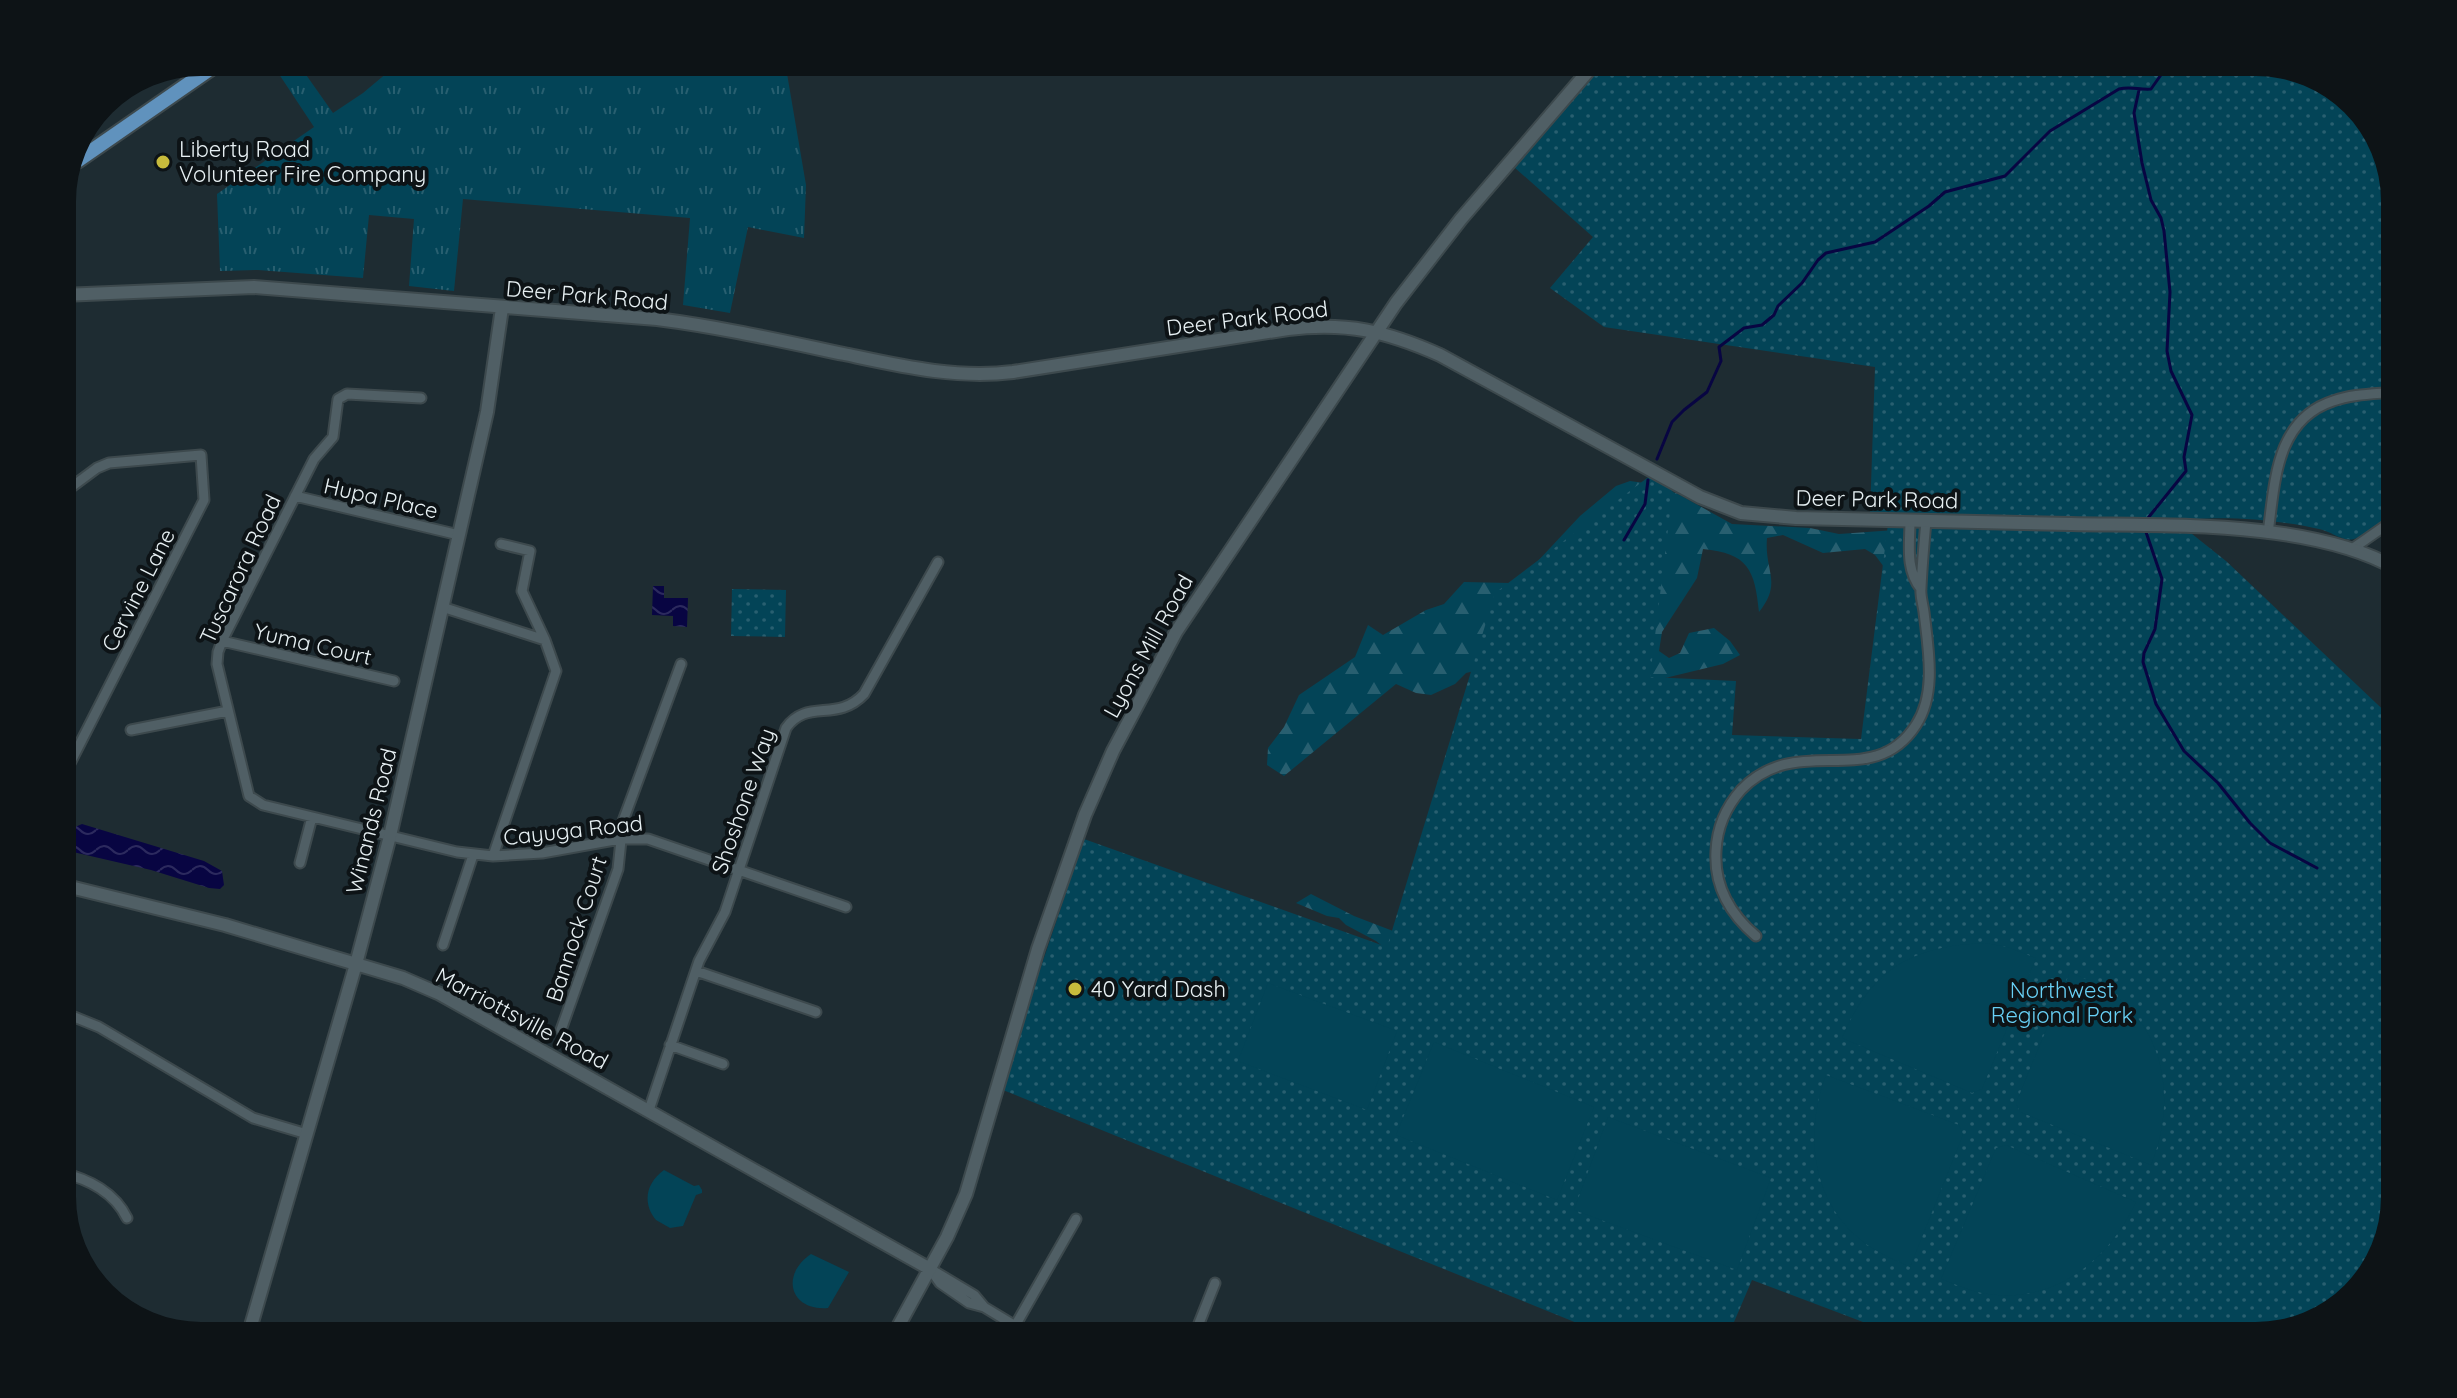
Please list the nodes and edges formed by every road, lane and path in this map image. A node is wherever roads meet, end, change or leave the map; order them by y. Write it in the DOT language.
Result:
graph roads {
  1 [pos="200,76"];
  2 [pos="1584,76"];
  3 [pos="85,156"];
  4 [pos="76,294"];
  5 [pos="502,308"];
  6 [pos="1375,331"];
  7 [pos="2381,394"];
  8 [pos="421,398"];
  9 [pos="76,484"];
  10 [pos="295,496"];
  11 [pos="1910,520"];
  12 [pos="1926,521"];
  13 [pos="2381,529"];
  14 [pos="2268,533"];
  15 [pos="459,535"];
  16 [pos="501,544"];
  17 [pos="2352,549"];
  18 [pos="938,562"];
  19 [pos="2381,562"];
  20 [pos="1921,589"];
  21 [pos="442,607"];
  22 [pos="545,640"];
  23 [pos="222,641"];
  24 [pos="681,664"];
  25 [pos="394,681"];
  26 [pos="228,711"];
  27 [pos="131,730"];
  28 [pos="76,751"];
  29 [pos="312,817"];
  30 [pos="390,836"];
  31 [pos="620,839"];
  32 [pos="473,855"];
  33 [pos="493,856"];
  34 [pos="300,863"];
  35 [pos="739,869"];
  36 [pos="76,888"];
  37 [pos="846,907"];
  38 [pos="1756,936"];
  39 [pos="443,945"];
  40 [pos="356,964"];
  41 [pos="696,971"];
  42 [pos="816,1012"];
  43 [pos="76,1018"];
  44 [pos="561,1030"];
  45 [pos="670,1045"];
  46 [pos="723,1064"];
  47 [pos="649,1110"];
  48 [pos="307,1134"];
  49 [pos="76,1179"];
  50 [pos="127,1218"];
  51 [pos="1076,1219"];
  52 [pos="930,1269"];
  53 [pos="1215,1283"];
  54 [pos="252,1322"];
  55 [pos="901,1322"];
  56 [pos="1008,1322"];
  57 [pos="1017,1322"];
  58 [pos="1200,1322"];
  1 -- 3 [label="main road"];
  2 -- 6 [label="street, Lyons Mill Road"];
  4 -- 5 [label="street, Deer Park Road"];
  5 -- 6 [label="street, Deer Park Road"];
  5 -- 15 [label="street, Winands Road"];
  6 -- 11 [label="street, Deer Park Road"];
  6 -- 52 [label="street, Lyons Mill Road"];
  7 -- 14 [label="street"];
  8 -- 10 [label="street, Tuscarora Road"];
  9 -- 28 [label="street, Cervine Lane"];
  10 -- 15 [label="street, Hupa Place"];
  10 -- 23 [label="street, Tuscarora Road"];
  11 -- 12 [label="street, Deer Park Road"];
  11 -- 20 [label="street"];
  12 -- 14 [label="street, Deer Park Road"];
  12 -- 20 [label="street"];
  13 -- 17 [label="street"];
  14 -- 17 [label="street, Deer Park Road"];
  15 -- 21 [label="street, Winands Road"];
  16 -- 22 [label="street"];
  17 -- 19 [label="street, Deer Park Road"];
  18 -- 35 [label="street, Shoshone Way"];
  20 -- 38 [label="street"];
  21 -- 22 [label="street"];
  21 -- 30 [label="street, Winands Road"];
  22 -- 33 [label="street"];
  23 -- 25 [label="street, Yuma Court"];
  23 -- 26 [label="street, Tuscarora Road"];
  24 -- 31 [label="street, Bannock Court"];
  26 -- 27 [label="street"];
  26 -- 29 [label="street, Tuscarora Road"];
  29 -- 30 [label="street, Tuscarora Road"];
  29 -- 34 [label="street"];
  30 -- 32 [label="street, Cayuga Road"];
  30 -- 40 [label="street, Winands Road"];
  31 -- 33 [label="street, Cayuga Road"];
  31 -- 35 [label="street, Cayuga Road"];
  31 -- 44 [label="street, Bannock Court"];
  32 -- 33 [label="street, Cayuga Road"];
  32 -- 39 [label="street"];
  35 -- 37 [label="street, Cayuga Road"];
  35 -- 41 [label="street, Shoshone Way"];
  36 -- 40 [label="street, Marriottsville Road"];
  40 -- 47 [label="street, Marriottsville Road"];
  40 -- 48 [label="street, Winands Road"];
  41 -- 42 [label="street"];
  41 -- 45 [label="street, Shoshone Way"];
  43 -- 48 [label="street"];
  45 -- 46 [label="street"];
  45 -- 47 [label="street, Shoshone Way"];
  47 -- 52 [label="street, Marriottsville Road"];
  48 -- 54 [label="street, Winands Road"];
  49 -- 50 [label="street"];
  51 -- 57 [label="street"];
  52 -- 55 [label="street, Lyons Mill Road"];
  52 -- 56 [label="street, Marriottsville Road"];
  53 -- 58 [label="street"];
}
